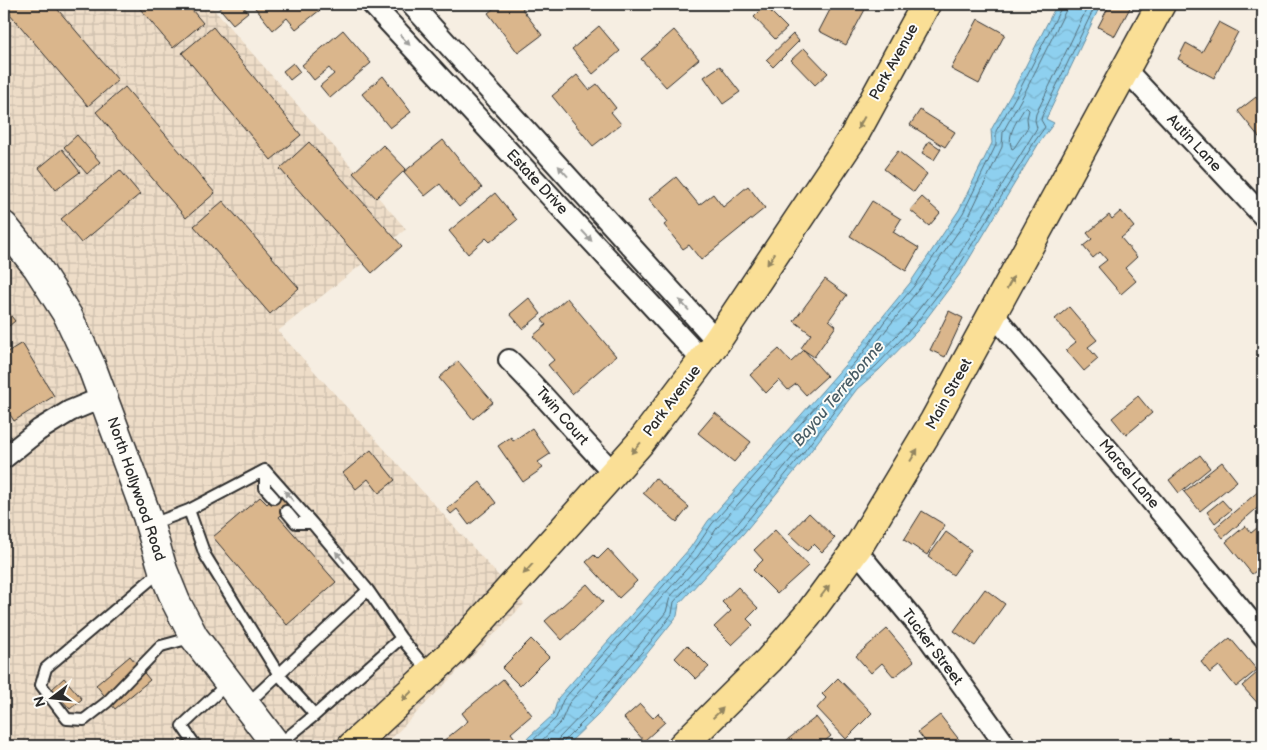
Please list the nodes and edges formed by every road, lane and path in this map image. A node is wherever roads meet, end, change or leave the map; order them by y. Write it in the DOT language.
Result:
graph roads {
  1 [pos="372,4"];
  2 [pos="411,4"];
  3 [pos="926,4"];
  4 [pos="1161,4"];
  5 [pos="1125,69"];
  6 [pos="1263,216"];
  7 [pos="4,226"];
  8 [pos="993,314"];
  9 [pos="710,351"];
  10 [pos="509,360"];
  11 [pos="104,397"];
  12 [pos="4,458"];
  13 [pos="265,470"];
  14 [pos="614,473"];
  15 [pos="274,498"];
  16 [pos="189,510"];
  17 [pos="286,511"];
  18 [pos="312,523"];
  19 [pos="150,525"];
  20 [pos="856,550"];
  21 [pos="163,570"];
  22 [pos="368,590"];
  23 [pos="194,636"];
  24 [pos="1263,636"];
  25 [pos="401,638"];
  26 [pos="431,674"];
  27 [pos="279,675"];
  28 [pos="228,684"];
  29 [pos="245,706"];
  30 [pos="315,715"];
  31 [pos="195,746"];
  32 [pos="276,746"];
  33 [pos="352,746"];
  34 [pos="682,746"];
  35 [pos="1006,746"];
  1 -- 9 [label="street, Estate Drive, one-way"];
  9 -- 2 [label="street, Estate Drive, one-way"];
  3 -- 9 [label="main road, Park Avenue, one-way"];
  4 -- 5 [label="main road, Main Street"];
  5 -- 6 [label="street, Autin Lane"];
  8 -- 5 [label="main road, Main Street, one-way"];
  7 -- 11 [label="main road, North Hollywood Road"];
  20 -- 8 [label="main road, Main Street, one-way"];
  8 -- 24 [label="street, Marcel Lane"];
  9 -- 14 [label="main road, Park Avenue, one-way"];
  10 -- 14 [label="street, Twin Court"];
  11 -- 12 [label="street"];
  11 -- 19 [label="main road, North Hollywood Road"];
  13 -- 15 [label="lane"];
  13 -- 16 [label="lane"];
  18 -- 13 [label="lane, one-way"];
  14 -- 26 [label="main road, Park Avenue, one-way"];
  16 -- 19 [label="lane"];
  16 -- 27 [label="lane"];
  17 -- 18 [label="lane"];
  22 -- 18 [label="lane, one-way"];
  19 -- 21 [label="main road, North Hollywood Road"];
  34 -- 20 [label="main road, Main Street, one-way"];
  20 -- 35 [label="street, Tucker Street"];
  21 -- 23 [label="main road, North Hollywood Road"];
  21 -- 23 [label="lane"];
  22 -- 25 [label="lane"];
  22 -- 27 [label="lane"];
  23 -- 28 [label="main road, North Hollywood Road"];
  25 -- 26 [label="lane"];
  25 -- 30 [label="lane"];
  26 -- 33 [label="main road, Park Avenue, one-way"];
  27 -- 29 [label="lane"];
  27 -- 30 [label="lane"];
  28 -- 29 [label="main road, North Hollywood Road"];
  28 -- 31 [label="lane"];
  29 -- 32 [label="main road, North Hollywood Road"];
  30 -- 32 [label="lane"];
}
